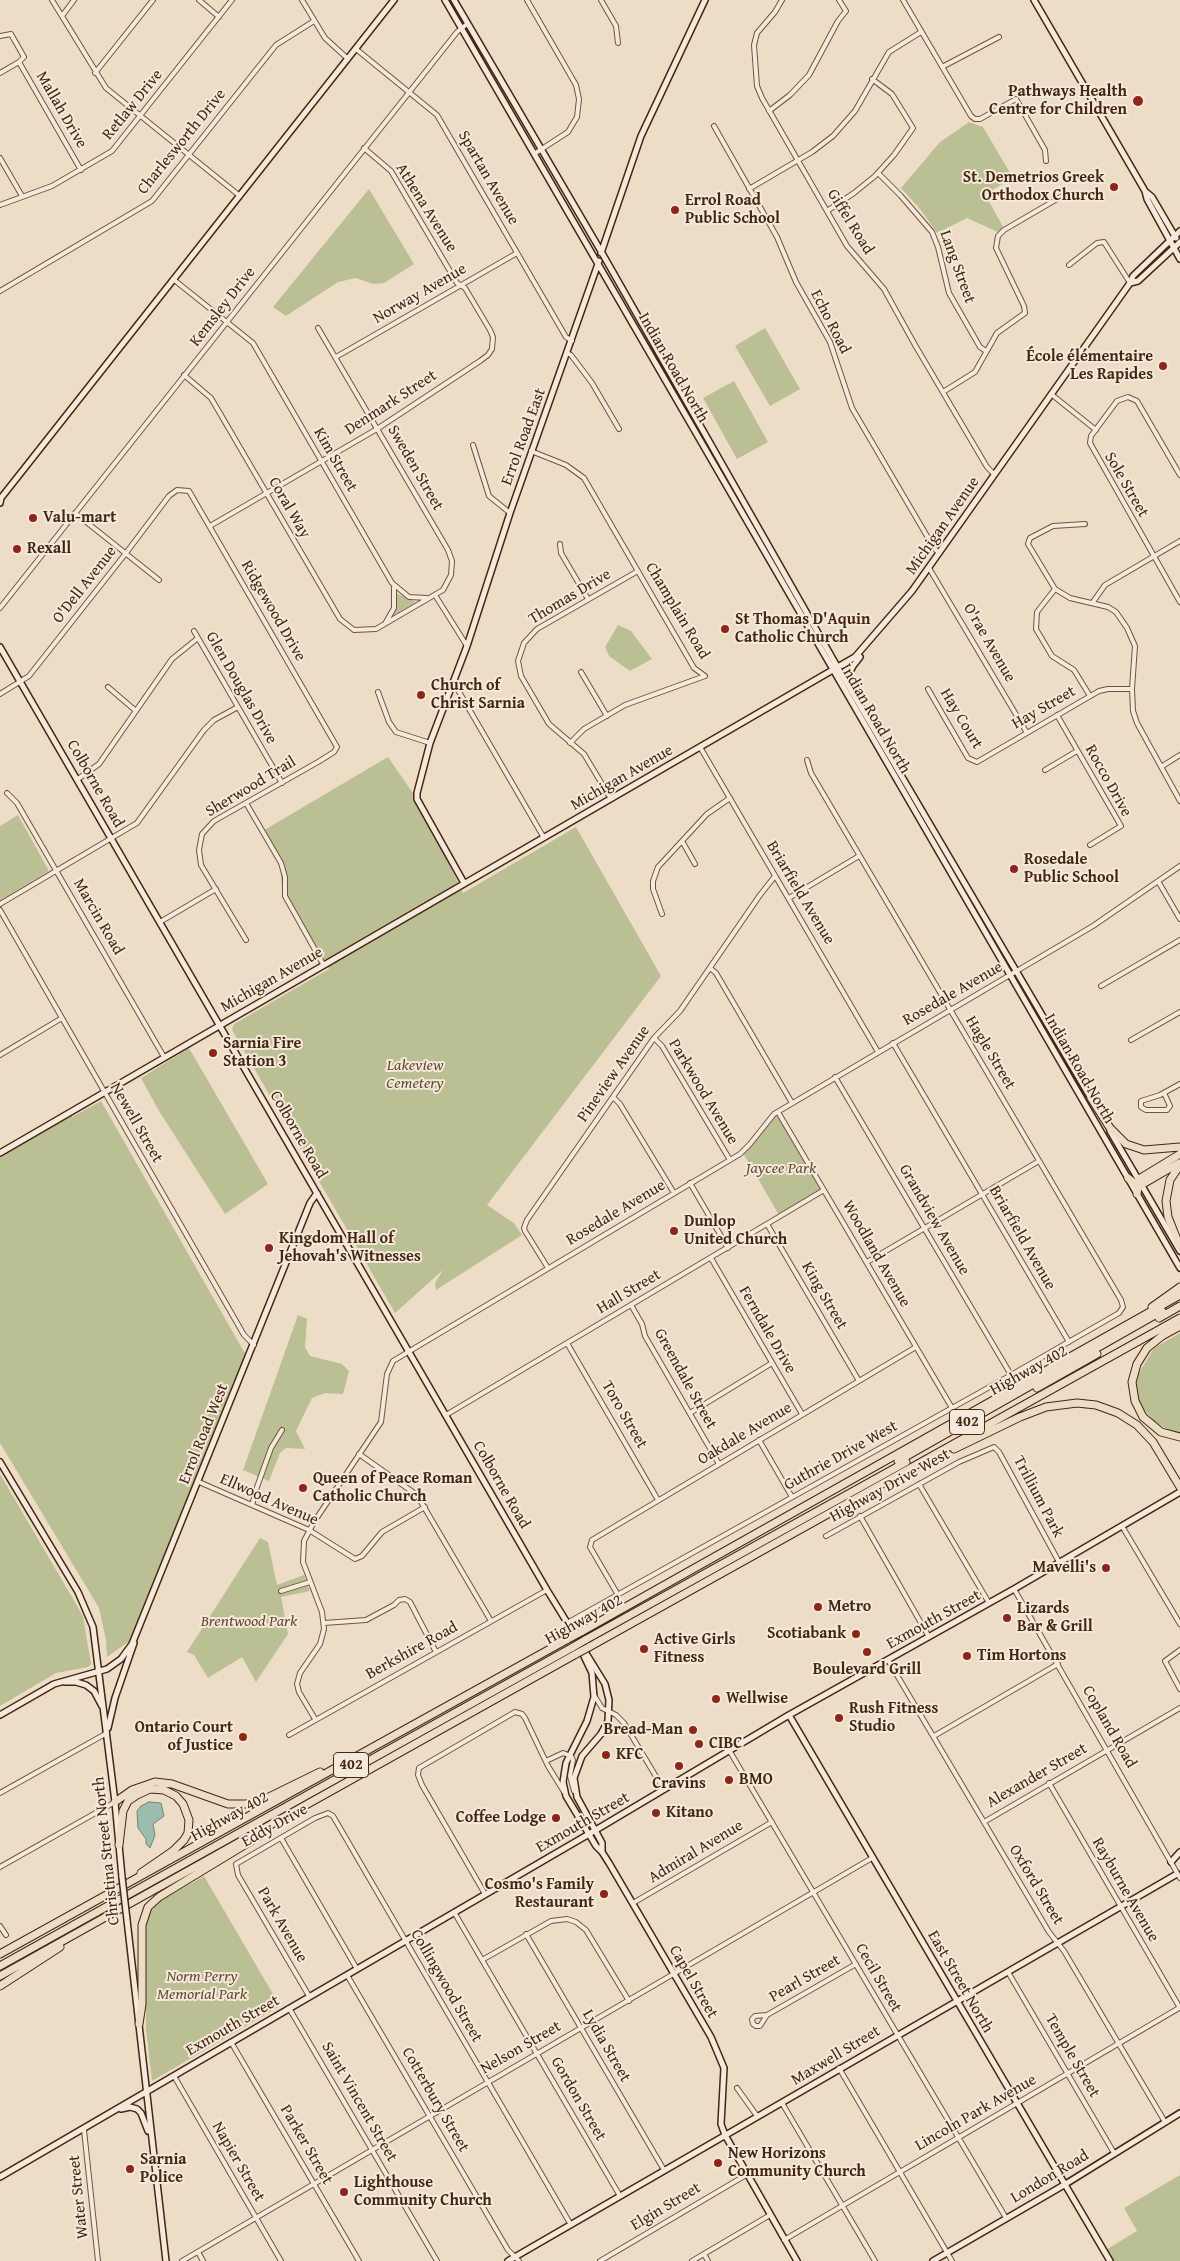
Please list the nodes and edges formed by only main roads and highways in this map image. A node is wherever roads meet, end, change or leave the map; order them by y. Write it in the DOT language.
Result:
graph roads {
  1 [pos="394,0"];
  2 [pos="445,0"];
  3 [pos="454,0"];
  4 [pos="705,0"];
  5 [pos="1034,0"];
  6 [pos="1145,191"];
  7 [pos="1180,231"];
  8 [pos="1175,236"];
  9 [pos="1170,240"];
  10 [pos="1180,243"];
  11 [pos="1174,248"];
  12 [pos="602,253"];
  13 [pos="1180,259"];
  14 [pos="598,262"];
  15 [pos="1130,283"];
  16 [pos="0,500"];
  17 [pos="874,638"];
  18 [pos="0,648"];
  19 [pos="838,668"];
  20 [pos="832,671"];
  21 [pos="860,704"];
  22 [pos="464,883"];
  23 [pos="233,1017"];
  24 [pos="220,1025"];
  25 [pos="227,1038"];
  26 [pos="1091,1098"];
  27 [pos="1180,1147"];
  28 [pos="0,1153"];
  29 [pos="1180,1154"];
  30 [pos="1180,1164"];
  31 [pos="1128,1178"];
  32 [pos="1139,1184"];
  33 [pos="317,1193"];
  34 [pos="1137,1194"];
  35 [pos="1180,1247"];
  36 [pos="1180,1251"];
  37 [pos="1180,1268"];
  38 [pos="1180,1287"];
  39 [pos="1180,1295"];
  40 [pos="1180,1301"];
  41 [pos="1180,1306"];
  42 [pos="1180,1318"];
  43 [pos="1180,1326"];
  44 [pos="1116,1331"];
  45 [pos="1180,1437"];
  46 [pos="0,1462"];
  47 [pos="1180,1487"];
  48 [pos="1180,1492"];
  49 [pos="838,1508"];
  50 [pos="136,1635"];
  51 [pos="578,1642"];
  52 [pos="99,1672"];
  53 [pos="47,1687"];
  54 [pos="594,1692"];
  55 [pos="103,1708"];
  56 [pos="610,1712"];
  57 [pos="0,1715"];
  58 [pos="789,1716"];
  59 [pos="106,1733"];
  60 [pos="368,1749"];
  61 [pos="400,1753"];
  62 [pos="115,1802"];
  63 [pos="595,1831"];
  64 [pos="589,1834"];
  65 [pos="119,1845"];
  66 [pos="602,1852"];
  67 [pos="1180,1852"];
  68 [pos="1171,1862"];
  69 [pos="1179,1876"];
  70 [pos="154,1890"];
  71 [pos="109,1894"];
  72 [pos="0,1954"];
  73 [pos="0,1961"];
  74 [pos="0,1966"];
  75 [pos="0,1976"];
  76 [pos="0,1986"];
  77 [pos="956,2000"];
  78 [pos="139,2024"];
  79 [pos="146,2092"];
  80 [pos="112,2113"];
  81 [pos="1180,2113"];
  82 [pos="724,2135"];
  83 [pos="151,2138"];
  84 [pos="0,2177"];
  85 [pos="1064,2185"];
  86 [pos="517,2259"];
  87 [pos="166,2261"];
  88 [pos="508,2261"];
  89 [pos="797,2261"];
  90 [pos="933,2261"];
  91 [pos="1110,2261"];
  1 -- 16 [label="main road"];
  2 -- 14 [label="main road, Indian Road North"];
  3 -- 12 [label="main road, Indian Road North"];
  4 -- 12 [label="main road, Errol Road East"];
  5 -- 6 [label="main road"];
  6 -- 8 [label="main road"];
  6 -- 9 [label="main road"];
  7 -- 8 [label="main road, Michigan Avenue"];
  8 -- 9 [label="main road, Michigan Avenue"];
  8 -- 10 [label="main road"];
  9 -- 11 [label="main road"];
  9 -- 15 [label="main road, Michigan Avenue"];
  10 -- 11 [label="main road, Michigan Avenue"];
  11 -- 13 [label="main road"];
  11 -- 15 [label="main road, Michigan Avenue"];
  12 -- 14 [label="main road, Errol Road East"];
  12 -- 19 [label="main road, Indian Road North"];
  14 -- 20 [label="main road, Indian Road North"];
  14 -- 22 [label="main road, Errol Road East"];
  15 -- 17 [label="main road, Michigan Avenue"];
  17 -- 19 [label="main road, Michigan Avenue"];
  17 -- 21 [label="main road"];
  18 -- 24 [label="main road, Colborne Road"];
  19 -- 20 [label="main road, Michigan Avenue"];
  19 -- 21 [label="main road, Indian Road North"];
  20 -- 22 [label="main road, Michigan Avenue"];
  20 -- 31 [label="main road, Indian Road North"];
  21 -- 26 [label="main road, Indian Road North"];
  22 -- 23 [label="main road, Michigan Avenue"];
  23 -- 24 [label="main road, Michigan Avenue"];
  23 -- 25 [label="main road"];
  24 -- 25 [label="main road, Colborne Road"];
  24 -- 28 [label="main road, Michigan Avenue"];
  25 -- 33 [label="main road, Colborne Road"];
  26 -- 27 [label="highway"];
  26 -- 32 [label="main road, Indian Road North"];
  29 -- 32 [label="highway"];
  30 -- 32 [label="highway"];
  30 -- 35 [label="highway"];
  31 -- 32 [label="highway"];
  31 -- 34 [label="main road, Indian Road North"];
  32 -- 34 [label="highway"];
  32 -- 36 [label="main road, Indian Road North"];
  33 -- 50 [label="main road, Errol Road West"];
  33 -- 51 [label="main road, Colborne Road"];
  34 -- 37 [label="main road, Indian Road North"];
  38 -- 44 [label="highway"];
  39 -- 44 [label="highway"];
  40 -- 51 [label="highway, Highway 402 / 402"];
  41 -- 51 [label="highway"];
  42 -- 49 [label="highway, Highway 402 / 402"];
  43 -- 45 [label="highway"];
  44 -- 51 [label="highway"];
  46 -- 52 [label="main road, Christina Street North"];
  47 -- 49 [label="highway"];
  48 -- 58 [label="main road, Exmouth Street"];
  49 -- 51 [label="highway, Highway 402 / 402"];
  50 -- 52 [label="main road, Errol Road West"];
  50 -- 59 [label="main road"];
  51 -- 54 [label="main road, Colborne Road"];
  51 -- 56 [label="main road, Colborne Road"];
  51 -- 60 [label="highway"];
  51 -- 61 [label="highway, Highway 402 / 402"];
  51 -- 73 [label="highway, Highway 402 / 402"];
  51 -- 74 [label="highway"];
  52 -- 53 [label="main road, Errol Road West"];
  52 -- 55 [label="main road, Christina Street North"];
  53 -- 55 [label="main road"];
  53 -- 57 [label="main road"];
  54 -- 64 [label="main road, Capel Street"];
  55 -- 59 [label="main road, Christina Street North"];
  56 -- 63 [label="main road, Capel Street"];
  58 -- 63 [label="main road, Exmouth Street"];
  58 -- 77 [label="main road, East Street North"];
  59 -- 62 [label="main road, Christina Street North"];
  60 -- 62 [label="highway"];
  60 -- 71 [label="highway"];
  61 -- 70 [label="highway, Highway 402 / 402"];
  61 -- 78 [label="highway"];
  62 -- 65 [label="main road, Christina Street North"];
  63 -- 64 [label="main road, Exmouth Street"];
  63 -- 66 [label="main road, Capel Street"];
  64 -- 66 [label="main road, Capel Street"];
  64 -- 79 [label="main road, Exmouth Street"];
  65 -- 71 [label="highway"];
  65 -- 78 [label="main road, Christina Street North, bridge"];
  66 -- 82 [label="main road, Capel Street"];
  67 -- 68 [label="main road"];
  69 -- 77 [label="main road, Maxwell Street"];
  70 -- 75 [label="highway, Highway 402 / 402"];
  70 -- 76 [label="highway"];
  71 -- 72 [label="highway"];
  77 -- 82 [label="main road, Maxwell Street"];
  77 -- 85 [label="main road, East Street North"];
  78 -- 79 [label="main road, Christina Street North"];
  79 -- 80 [label="main road, Exmouth Street"];
  79 -- 83 [label="main road, Christina Street North"];
  80 -- 83 [label="main road"];
  80 -- 84 [label="main road, Exmouth Street"];
  81 -- 85 [label="main road, London Road"];
  82 -- 86 [label="main road, Maxwell Street"];
  82 -- 89 [label="main road"];
  83 -- 87 [label="main road, Christina Street North"];
  85 -- 90 [label="main road, London Road"];
  85 -- 91 [label="main road, East Street North"];
  86 -- 88 [label="main road, Maxwell Street"];
}
